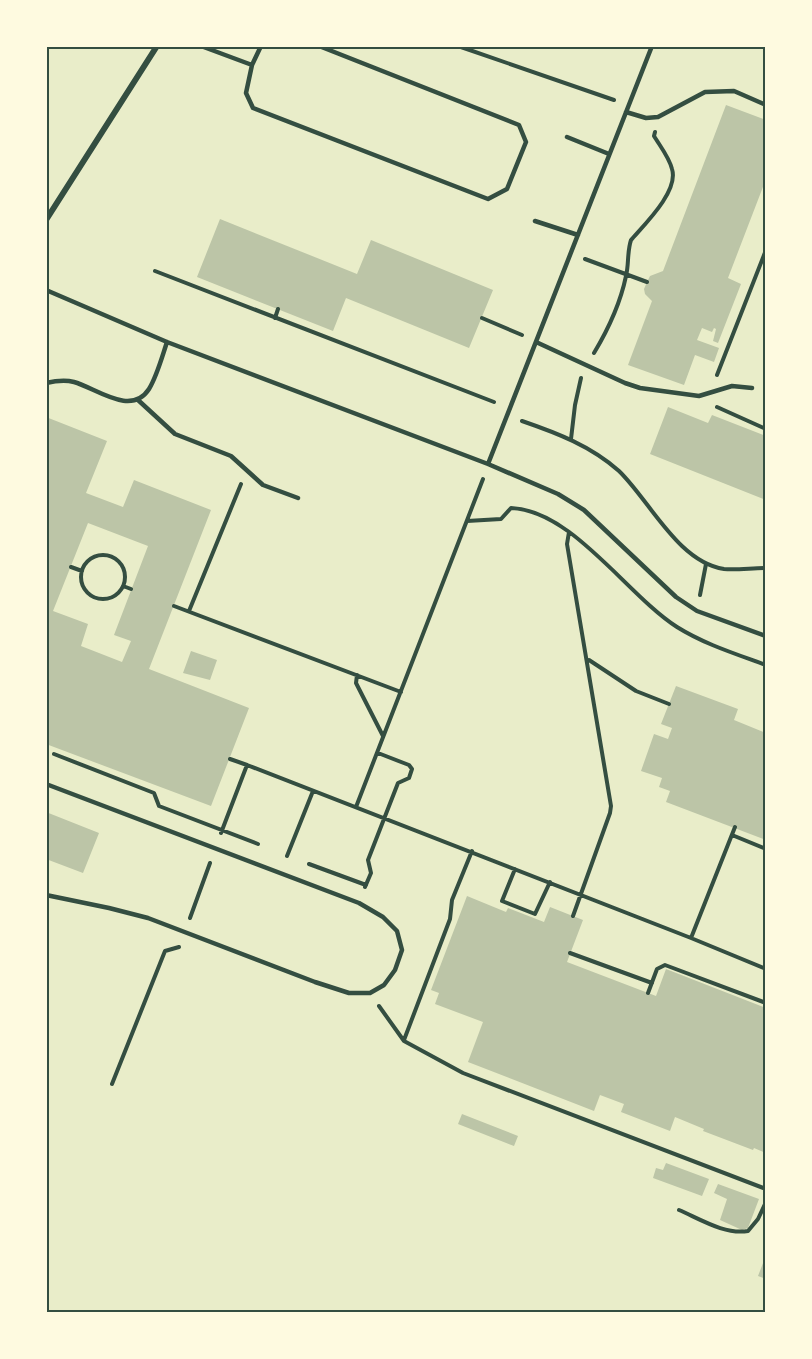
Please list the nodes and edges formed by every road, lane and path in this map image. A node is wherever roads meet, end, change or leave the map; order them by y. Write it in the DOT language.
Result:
graph roads {
  1 [pos="157,46"];
  2 [pos="201,46"];
  3 [pos="261,46"];
  4 [pos="319,46"];
  5 [pos="458,46"];
  6 [pos="475,46"];
  7 [pos="652,46"];
  8 [pos="333,49"];
  9 [pos="473,52"];
  10 [pos="252,65"];
  11 [pos="629,105"];
  12 [pos="765,105"];
  13 [pos="626,112"];
  14 [pos="658,117"];
  15 [pos="567,137"];
  16 [pos="609,154"];
  17 [pos="46,220"];
  18 [pos="535,221"];
  19 [pos="578,235"];
  20 [pos="765,250"];
  21 [pos="570,254"];
  22 [pos="155,271"];
  23 [pos="627,275"];
  24 [pos="646,282"];
  25 [pos="46,290"];
  26 [pos="278,309"];
  27 [pos="275,318"];
  28 [pos="482,318"];
  29 [pos="168,342"];
  30 [pos="536,342"];
  31 [pos="725,353"];
  32 [pos="587,366"];
  33 [pos="46,383"];
  34 [pos="752,388"];
  35 [pos="699,396"];
  36 [pos="138,400"];
  37 [pos="494,402"];
  38 [pos="521,420"];
  39 [pos="765,429"];
  40 [pos="571,439"];
  41 [pos="488,464"];
  42 [pos="247,469"];
  43 [pos="298,498"];
  44 [pos="467,521"];
  45 [pos="569,532"];
  46 [pos="705,564"];
  47 [pos="71,567"];
  48 [pos="765,568"];
  49 [pos="82,570"];
  50 [pos="123,586"];
  51 [pos="131,590"];
  52 [pos="174,606"];
  53 [pos="697,610"];
  54 [pos="189,611"];
  55 [pos="765,636"];
  56 [pos="588,660"];
  57 [pos="765,665"];
  58 [pos="357,675"];
  59 [pos="400,692"];
  60 [pos="669,704"];
  61 [pos="383,736"];
  62 [pos="378,753"];
  63 [pos="54,754"];
  64 [pos="230,759"];
  65 [pos="247,765"];
  66 [pos="46,784"];
  67 [pos="314,791"];
  68 [pos="356,807"];
  69 [pos="385,818"];
  70 [pos="735,827"];
  71 [pos="222,830"];
  72 [pos="732,835"];
  73 [pos="216,847"];
  74 [pos="265,847"];
  75 [pos="765,849"];
  76 [pos="472,851"];
  77 [pos="297,860"];
  78 [pos="307,863"];
  79 [pos="515,869"];
  80 [pos="550,882"];
  81 [pos="46,895"];
  82 [pos="580,895"];
  83 [pos="573,916"];
  84 [pos="185,932"];
  85 [pos="691,938"];
  86 [pos="570,953"];
  87 [pos="765,969"];
  88 [pos="652,983"];
  89 [pos="370,993"];
  90 [pos="648,993"];
  91 [pos="765,1003"];
  92 [pos="404,1041"];
  93 [pos="112,1084"];
  94 [pos="765,1189"];
  95 [pos="765,1202"];
  96 [pos="679,1210"];
  1 -- 17 [label="street"];
  2 -- 10 [label="lane"];
  3 -- 10 [label="lane"];
  4 -- 8 [label="lane"];
  5 -- 9 [label="path"];
  6 -- 9 [label="path"];
  7 -- 11 [label="lane"];
  8 -- 10 [label="lane"];
  9 -- 11 [label="path"];
  11 -- 13 [label="lane"];
  12 -- 14 [label="lane"];
  13 -- 14 [label="lane"];
  13 -- 16 [label="lane"];
  14 -- 23 [label="path"];
  15 -- 16 [label="lane"];
  16 -- 19 [label="lane"];
  18 -- 19 [label="lane"];
  19 -- 21 [label="lane"];
  20 -- 31 [label="path"];
  21 -- 23 [label="path"];
  21 -- 30 [label="lane"];
  22 -- 27 [label="path"];
  23 -- 24 [label="path"];
  23 -- 32 [label="path"];
  25 -- 29 [label="lane"];
  26 -- 27 [label="path"];
  27 -- 37 [label="path"];
  28 -- 30 [label="path"];
  29 -- 36 [label="lane"];
  29 -- 41 [label="lane"];
  30 -- 32 [label="lane"];
  30 -- 41 [label="lane"];
  32 -- 35 [label="lane"];
  32 -- 40 [label="path"];
  33 -- 36 [label="lane"];
  34 -- 35 [label="lane"];
  35 -- 39 [label="path"];
  36 -- 42 [label="lane"];
  38 -- 40 [label="path"];
  40 -- 46 [label="path"];
  41 -- 44 [label="path"];
  41 -- 53 [label="lane"];
  42 -- 43 [label="lane"];
  42 -- 54 [label="path"];
  44 -- 45 [label="path"];
  44 -- 59 [label="path"];
  45 -- 56 [label="path"];
  45 -- 57 [label="path"];
  46 -- 48 [label="path"];
  46 -- 53 [label="path"];
  47 -- 49 [label="path"];
  49 -- 50 [label="path"];
  49 -- 50 [label="path"];
  50 -- 51 [label="path"];
  52 -- 54 [label="path"];
  53 -- 55 [label="lane"];
  54 -- 58 [label="path"];
  56 -- 60 [label="path"];
  56 -- 82 [label="path"];
  58 -- 59 [label="path"];
  58 -- 61 [label="path"];
  59 -- 61 [label="path"];
  61 -- 62 [label="path"];
  62 -- 68 [label="path"];
  62 -- 69 [label="path"];
  63 -- 71 [label="path"];
  64 -- 65 [label="path"];
  65 -- 67 [label="path"];
  65 -- 71 [label="path"];
  66 -- 73 [label="lane"];
  67 -- 68 [label="path"];
  67 -- 77 [label="path"];
  68 -- 69 [label="path"];
  69 -- 76 [label="path"];
  69 -- 78 [label="path"];
  70 -- 72 [label="path"];
  71 -- 73 [label="path"];
  71 -- 74 [label="path"];
  72 -- 75 [label="path"];
  72 -- 85 [label="path"];
  73 -- 84 [label="path"];
  73 -- 89 [label="lane"];
  76 -- 79 [label="path"];
  76 -- 92 [label="path"];
  79 -- 80 [label="path"];
  79 -- 80 [label="path"];
  80 -- 82 [label="path"];
  81 -- 84 [label="lane"];
  82 -- 83 [label="path"];
  82 -- 85 [label="path"];
  84 -- 89 [label="lane"];
  84 -- 93 [label="path"];
  85 -- 87 [label="path"];
  86 -- 88 [label="path"];
  88 -- 90 [label="path"];
  88 -- 91 [label="path"];
  89 -- 92 [label="path"];
  92 -- 94 [label="path"];
  95 -- 96 [label="path"];
}
